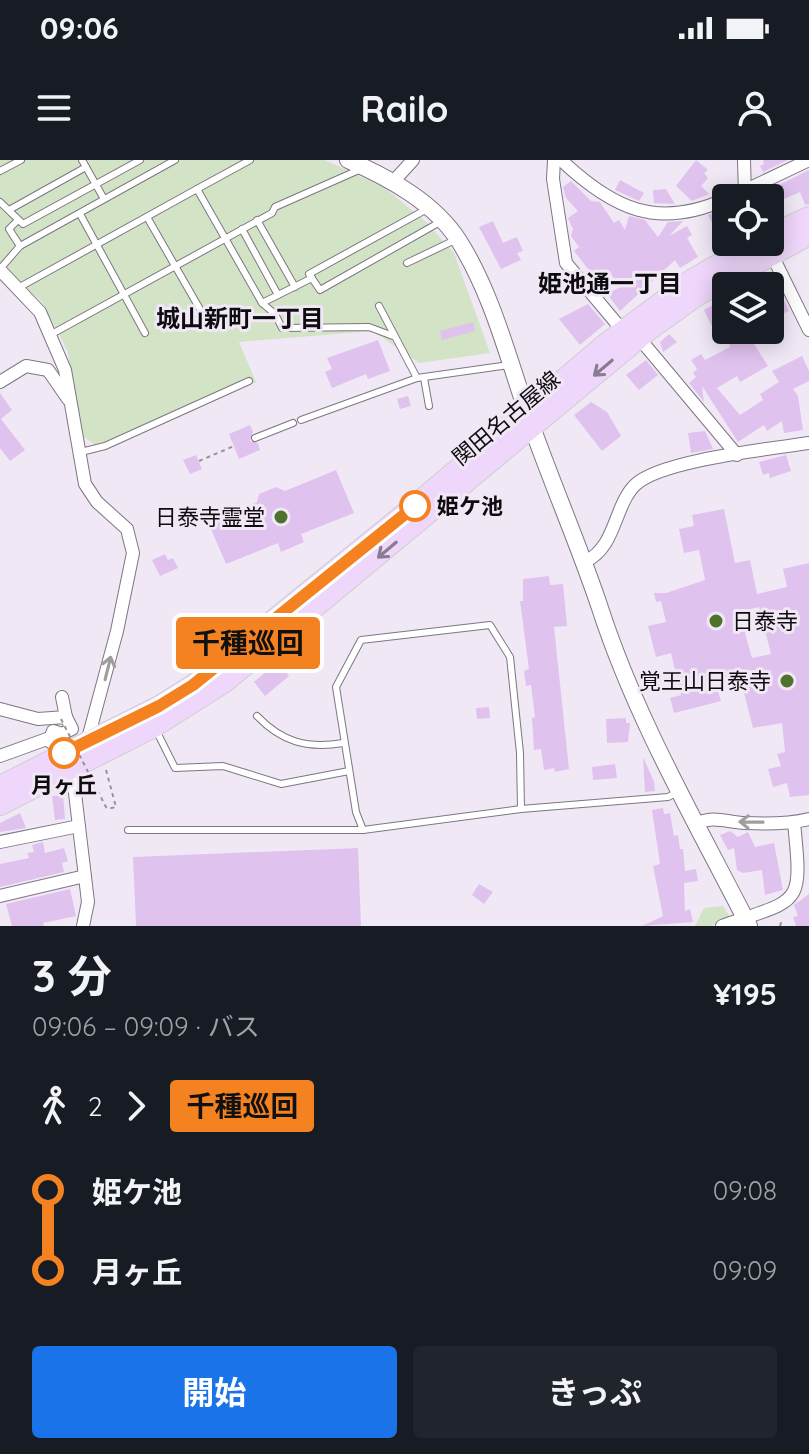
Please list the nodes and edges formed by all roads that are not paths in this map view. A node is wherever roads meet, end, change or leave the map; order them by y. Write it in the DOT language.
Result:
graph roads {
  1 [pos="21,160"];
  2 [pos="140,160"];
  3 [pos="175,160"];
  4 [pos="250,160"];
  5 [pos="348,160"];
  6 [pos="413,160"];
  7 [pos="809,160"];
  8 [pos="745,161"];
  9 [pos="554,162"];
  10 [pos="84,164"];
  11 [pos="364,167"];
  12 [pos="0,171"];
  13 [pos="392,183"];
  14 [pos="95,184"];
  15 [pos="744,184"];
  16 [pos="764,184"];
  17 [pos="197,189"];
  18 [pos="104,199"];
  19 [pos="0,202"];
  20 [pos="712,205"];
  21 [pos="429,208"];
  22 [pos="9,210"];
  23 [pos="80,214"];
  24 [pos="147,217"];
  25 [pos="809,217"];
  26 [pos="18,220"];
  27 [pos="257,220"];
  28 [pos="443,220"];
  29 [pos="242,229"];
  30 [pos="784,233"];
  31 [pos="809,235"];
  32 [pos="225,238"];
  33 [pos="457,239"];
  34 [pos="784,240"];
  35 [pos="97,244"];
  36 [pos="20,246"];
  37 [pos="750,256"];
  38 [pos="772,256"];
  39 [pos="407,263"];
  40 [pos="175,265"];
  41 [pos="0,270"];
  42 [pos="312,278"];
  43 [pos="295,287"];
  44 [pos="16,289"];
  45 [pos="125,294"];
  46 [pos="278,295"];
  47 [pos="262,303"];
  48 [pos="379,306"];
  49 [pos="205,318"];
  50 [pos="809,330"];
  51 [pos="145,333"];
  52 [pos="631,334"];
  53 [pos="50,335"];
  54 [pos="393,336"];
  55 [pos="512,364"];
  56 [pos="421,378"];
  57 [pos="249,381"];
  58 [pos="0,382"];
  59 [pos="72,406"];
  60 [pos="429,406"];
  61 [pos="529,420"];
  62 [pos="255,438"];
  63 [pos="809,443"];
  64 [pos="81,452"];
  65 [pos="737,455"];
  66 [pos="586,561"];
  67 [pos="62,697"];
  68 [pos="0,709"];
  69 [pos="257,716"];
  70 [pos="64,718"];
  71 [pos="154,727"];
  72 [pos="87,742"];
  73 [pos="343,743"];
  74 [pos="62,754"];
  75 [pos="0,756"];
  76 [pos="349,771"];
  77 [pos="0,786"];
  78 [pos="678,792"];
  79 [pos="0,805"];
  80 [pos="521,809"];
  81 [pos="809,819"];
  82 [pos="794,823"];
  83 [pos="695,824"];
  84 [pos="79,826"];
  85 [pos="128,830"];
  86 [pos="363,830"];
  87 [pos="0,842"];
  88 [pos="85,876"];
  89 [pos="804,883"];
  90 [pos="0,896"];
  91 [pos="747,922"];
  92 [pos="83,926"];
  93 [pos="722,926"];
  1 -- 12 [label="lane"];
  2 -- 14 [label="lane"];
  3 -- 18 [label="lane"];
  4 -- 17 [label="lane"];
  5 -- 11 [label="street"];
  6 -- 13 [label="street"];
  7 -- 16 [label="street"];
  8 -- 15 [label="street"];
  9 -- 20 [label="street"];
  9 -- 52 [label="street"];
  10 -- 14 [label="lane"];
  10 -- 22 [label="lane"];
  11 -- 13 [label="street"];
  11 -- 27 [label="lane"];
  13 -- 21 [label="street"];
  14 -- 18 [label="lane"];
  14 -- 26 [label="lane"];
  17 -- 24 [label="lane"];
  17 -- 32 [label="lane"];
  18 -- 23 [label="lane"];
  19 -- 22 [label="lane"];
  21 -- 28 [label="street"];
  21 -- 42 [label="lane"];
  22 -- 26 [label="lane"];
  23 -- 35 [label="lane"];
  23 -- 36 [label="lane"];
  24 -- 35 [label="lane"];
  24 -- 40 [label="lane"];
  25 -- 30 [label="main road, 関田名古屋線"];
  26 -- 36 [label="lane"];
  27 -- 29 [label="lane"];
  27 -- 43 [label="lane"];
  28 -- 33 [label="street"];
  28 -- 42 [label="lane"];
  29 -- 32 [label="lane"];
  29 -- 46 [label="lane"];
  31 -- 34 [label="main road, 関田名古屋線"];
  32 -- 40 [label="lane"];
  32 -- 47 [label="lane"];
  33 -- 39 [label="lane"];
  33 -- 55 [label="street"];
  35 -- 44 [label="lane"];
  35 -- 45 [label="lane"];
  36 -- 41 [label="lane"];
  37 -- 52 [label="main road, 関田名古屋線"];
  38 -- 50 [label="street"];
  40 -- 45 [label="lane"];
  40 -- 49 [label="lane"];
  41 -- 44 [label="street"];
  42 -- 43 [label="lane"];
  43 -- 46 [label="lane"];
  44 -- 53 [label="street"];
  45 -- 51 [label="lane"];
  45 -- 53 [label="lane"];
  46 -- 47 [label="lane"];
  47 -- 54 [label="lane"];
  48 -- 54 [label="lane"];
  52 -- 61 [label="main road, 関田名古屋線"];
  52 -- 65 [label="street"];
  53 -- 59 [label="street"];
  54 -- 56 [label="lane"];
  55 -- 56 [label="lane"];
  55 -- 61 [label="street"];
  56 -- 60 [label="lane"];
  56 -- 62 [label="lane"];
  57 -- 64 [label="lane"];
  58 -- 59 [label="street"];
  59 -- 64 [label="street"];
  61 -- 66 [label="street"];
  61 -- 71 [label="main road, 関田名古屋線, one-way"];
  61 -- 72 [label="main road, 関田名古屋線"];
  63 -- 65 [label="street"];
  72 -- 64 [label="street, one-way"];
  65 -- 66 [label="street"];
  66 -- 78 [label="street"];
  67 -- 70 [label="street"];
  68 -- 70 [label="street"];
  69 -- 73 [label="lane"];
  70 -- 74 [label="street"];
  71 -- 74 [label="main road, 関田名古屋線"];
  71 -- 76 [label="lane"];
  72 -- 74 [label="main road, 関田名古屋線"];
  73 -- 76 [label="lane"];
  73 -- 80 [label="lane"];
  74 -- 75 [label="street"];
  74 -- 77 [label="main road, 関田名古屋線"];
  74 -- 79 [label="main road, 関田名古屋線"];
  74 -- 84 [label="street"];
  76 -- 86 [label="lane"];
  78 -- 80 [label="lane"];
  78 -- 83 [label="street"];
  80 -- 86 [label="lane"];
  81 -- 82 [label="street"];
  82 -- 83 [label="street, one-way"];
  82 -- 89 [label="street"];
  83 -- 91 [label="street"];
  84 -- 87 [label="street"];
  84 -- 88 [label="street"];
  85 -- 86 [label="lane"];
  88 -- 90 [label="street"];
  88 -- 92 [label="street"];
  89 -- 91 [label="street"];
  91 -- 93 [label="street"];
}
